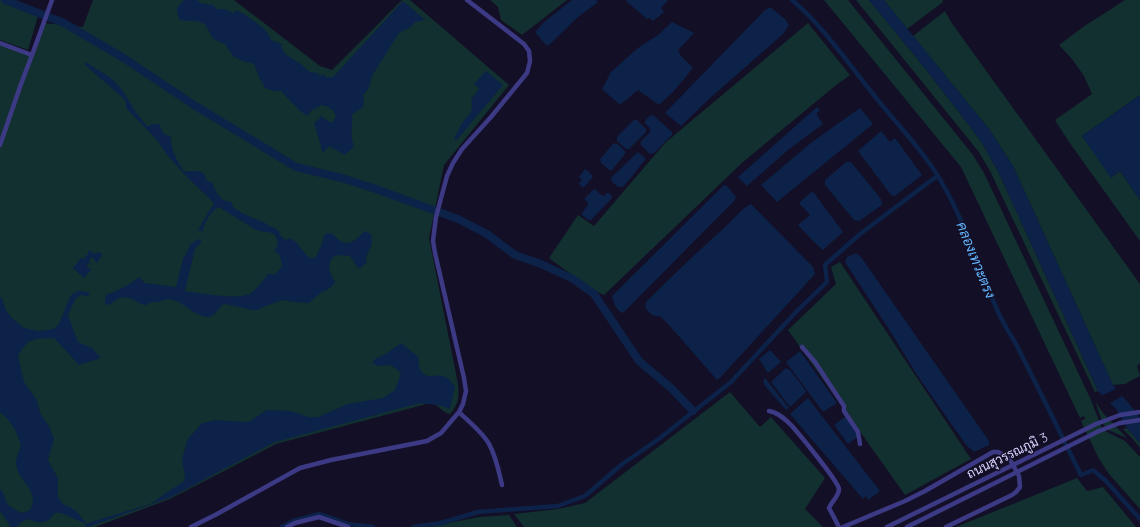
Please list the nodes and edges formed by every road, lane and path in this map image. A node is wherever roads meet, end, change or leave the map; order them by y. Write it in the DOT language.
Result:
graph roads {
  1 [pos="467,0"];
  2 [pos="51,2"];
  3 [pos="0,43"];
  4 [pos="32,55"];
  5 [pos="0,146"];
  6 [pos="802,347"];
  7 [pos="769,410"];
  8 [pos="459,412"];
  9 [pos="1140,412"];
  10 [pos="1140,420"];
  11 [pos="860,444"];
  12 [pos="502,485"];
  13 [pos="191,527"];
  14 [pos="287,527"];
  15 [pos="348,527"];
  16 [pos="839,527"];
  17 [pos="843,527"];
  18 [pos="887,527"];
  19 [pos="907,527"];
  20 [pos="946,527"];
  1 -- 8 [label="street"];
  2 -- 4 [label="street"];
  3 -- 4 [label="street"];
  4 -- 5 [label="street"];
  6 -- 11 [label="street"];
  7 -- 16 [label="street"];
  8 -- 12 [label="street"];
  8 -- 13 [label="street"];
  9 -- 18 [label="street, ถนนสุวรรณภูมิ 3, bridge"];
  10 -- 19 [label="street, ถนนสุวรรณภูมิ 3, bridge"];
  14 -- 15 [label="street"];
  17 -- 20 [label="street"];
}
